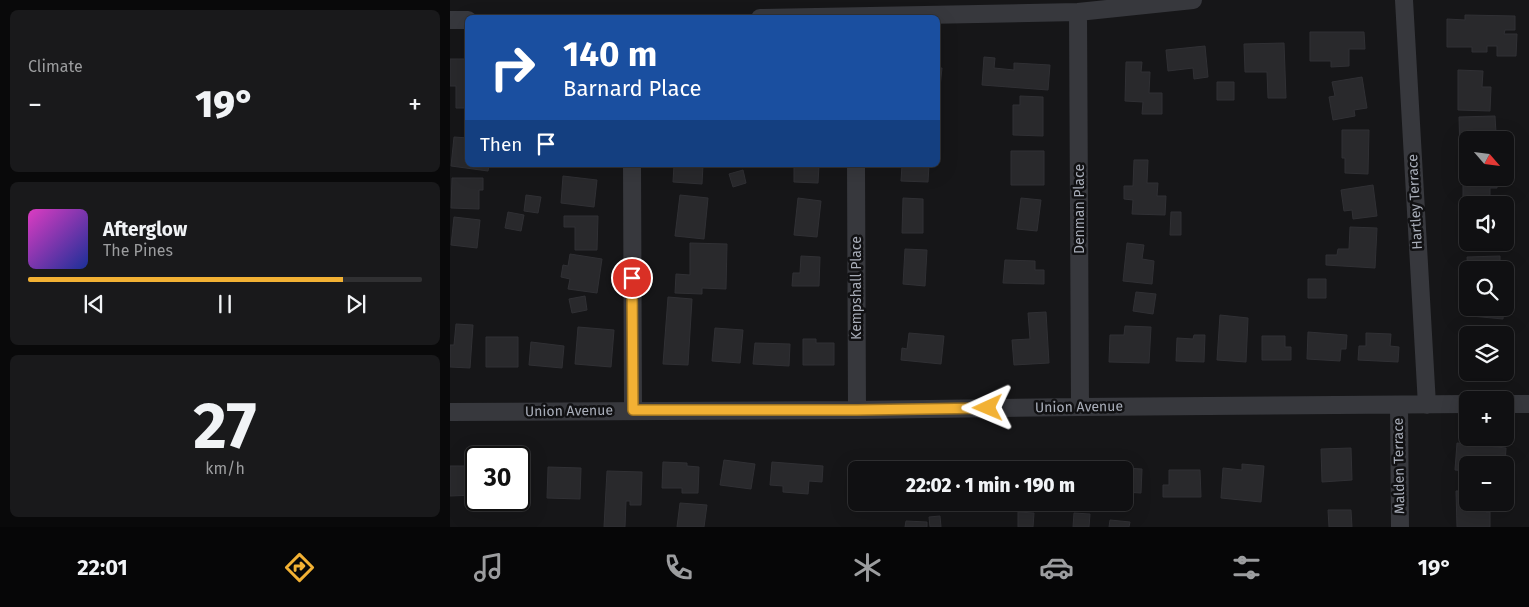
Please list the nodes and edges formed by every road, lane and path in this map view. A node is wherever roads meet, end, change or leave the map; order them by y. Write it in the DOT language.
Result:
graph roads {
  1 [pos="1192,0"];
  2 [pos="1404,0"];
  3 [pos="1078,12"];
  4 [pos="940,15"];
  5 [pos="450,20"];
  6 [pos="465,20"];
  7 [pos="632,167"];
  8 [pos="856,167"];
  9 [pos="1459,404"];
  10 [pos="1514,404"];
  11 [pos="1529,404"];
  12 [pos="1399,405"];
  13 [pos="1427,405"];
  14 [pos="1080,407"];
  15 [pos="633,410"];
  16 [pos="857,410"];
  17 [pos="450,412"];
  18 [pos="1400,527"];
  1 -- 3 [label="street"];
  2 -- 13 [label="street, Hartley Terrace"];
  3 -- 4 [label="street"];
  3 -- 14 [label="street, Denman Place"];
  5 -- 6 [label="street"];
  7 -- 15 [label="street"];
  8 -- 16 [label="street, Kempshall Place"];
  9 -- 13 [label="street, Union Avenue"];
  10 -- 11 [label="street"];
  12 -- 13 [label="street, Union Avenue"];
  12 -- 14 [label="street, Union Avenue"];
  12 -- 18 [label="street, Malden Terrace"];
  14 -- 16 [label="street, Union Avenue"];
  15 -- 16 [label="street, Union Avenue"];
  15 -- 17 [label="street, Union Avenue"];
}
